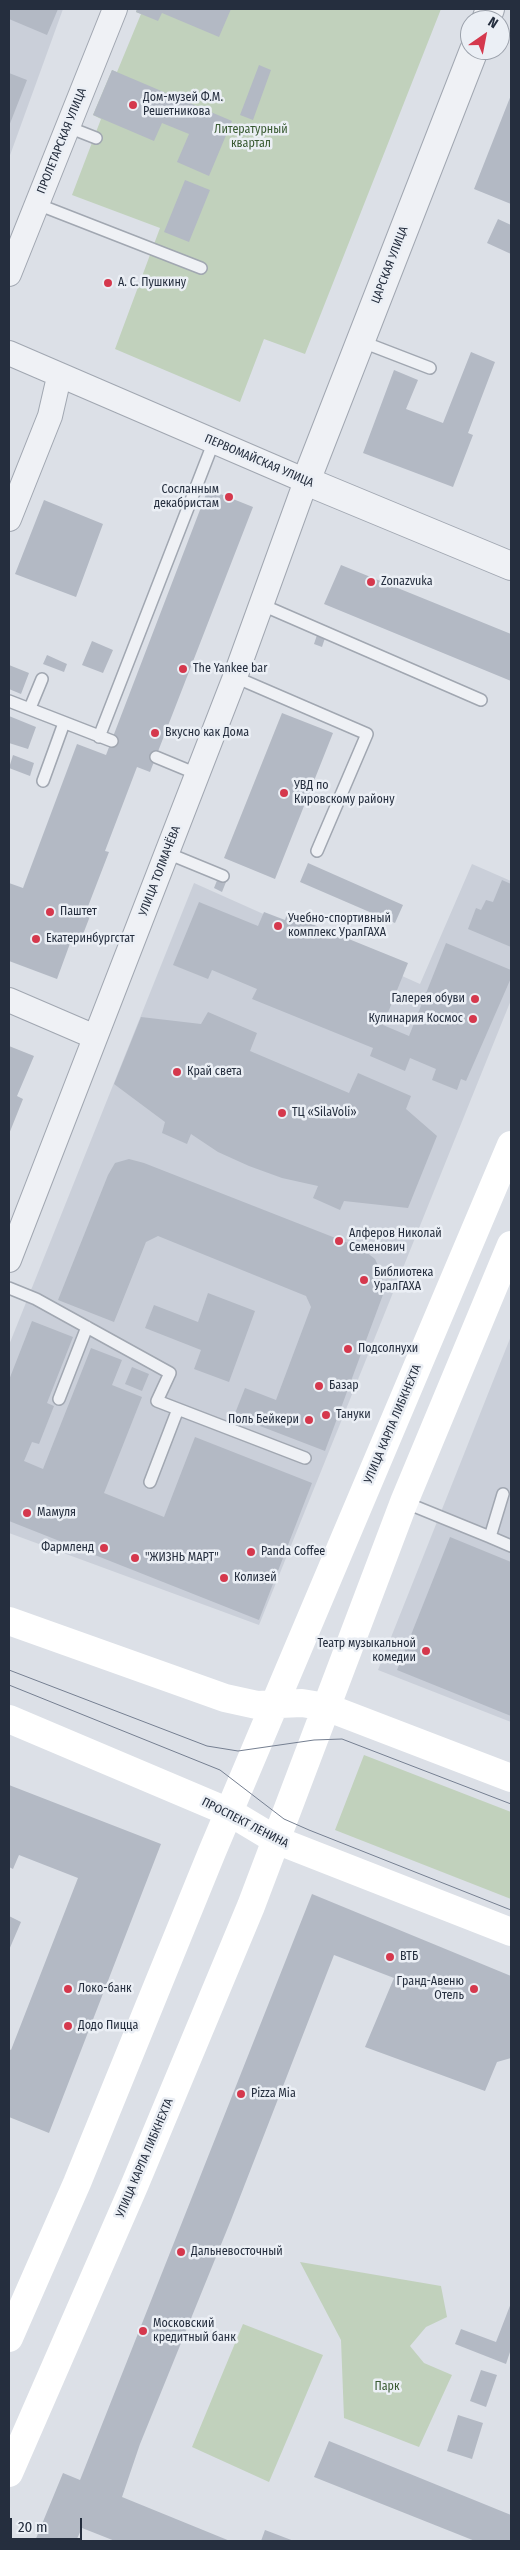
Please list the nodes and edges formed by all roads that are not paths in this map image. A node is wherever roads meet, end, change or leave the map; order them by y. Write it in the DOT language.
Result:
graph roads {
  1 [pos="115,9"];
  2 [pos="470,60"];
  3 [pos="68,126"];
  4 [pos="96,138"];
  5 [pos="37,204"];
  6 [pos="201,268"];
  7 [pos="9,274"];
  8 [pos="360,341"];
  9 [pos="9,353"];
  10 [pos="430,368"];
  11 [pos="59,377"];
  12 [pos="214,441"];
  13 [pos="306,481"];
  14 [pos="9,519"];
  15 [pos="511,566"];
  16 [pos="260,604"];
  17 [pos="235,677"];
  18 [pos="42,679"];
  19 [pos="482,700"];
  20 [pos="9,701"];
  21 [pos="30,708"];
  22 [pos="64,723"];
  23 [pos="99,737"];
  24 [pos="112,741"];
  25 [pos="156,758"];
  26 [pos="197,774"];
  27 [pos="42,781"];
  28 [pos="317,851"];
  29 [pos="167,853"];
  30 [pos="223,876"];
  31 [pos="9,1000"];
  32 [pos="95,1037"];
  33 [pos="511,1145"];
  34 [pos="511,1245"];
  35 [pos="10,1253"];
  36 [pos="9,1288"];
  37 [pos="87,1328"];
  38 [pos="59,1399"];
  39 [pos="178,1409"];
  40 [pos="305,1458"];
  41 [pos="150,1482"];
  42 [pos="503,1494"];
  43 [pos="404,1502"];
  44 [pos="490,1537"];
  45 [pos="511,1546"];
  46 [pos="9,1621"];
  47 [pos="277,1703"];
  48 [pos="326,1707"];
  49 [pos="9,1719"];
  50 [pos="511,1778"];
  51 [pos="231,1813"];
  52 [pos="276,1840"];
  53 [pos="511,1932"];
  54 [pos="9,2338"];
  55 [pos="9,2473"];
  1 -- 3 [label="street, ПРОЛЕТАРСКАЯ УЛИЦА"];
  2 -- 8 [label="street, ЦАРСКАЯ УЛИЦА"];
  3 -- 4 [label="lane"];
  3 -- 5 [label="street, ПРОЛЕТАРСКАЯ УЛИЦА"];
  5 -- 6 [label="lane"];
  5 -- 7 [label="street, ПРОЛЕТАРСКАЯ УЛИЦА"];
  8 -- 10 [label="lane"];
  8 -- 13 [label="street, ЦАРСКАЯ УЛИЦА"];
  9 -- 11 [label="street, ПЕРВОМАЙСКАЯ УЛИЦА"];
  11 -- 12 [label="street, ПЕРВОМАЙСКАЯ УЛИЦА"];
  11 -- 14 [label="street"];
  12 -- 13 [label="street, ПЕРВОМАЙСКАЯ УЛИЦА"];
  12 -- 23 [label="lane"];
  13 -- 15 [label="street, ПЕРВОМАЙСКАЯ УЛИЦА"];
  13 -- 16 [label="street, УЛИЦА ТОЛМАЧЁВА"];
  16 -- 17 [label="street, УЛИЦА ТОЛМАЧЁВА"];
  16 -- 19 [label="lane"];
  17 -- 26 [label="street, УЛИЦА ТОЛМАЧЁВА"];
  17 -- 28 [label="lane"];
  18 -- 21 [label="lane"];
  20 -- 21 [label="lane"];
  21 -- 22 [label="lane"];
  22 -- 23 [label="lane"];
  22 -- 27 [label="lane"];
  23 -- 24 [label="lane"];
  25 -- 26 [label="lane"];
  26 -- 29 [label="street, УЛИЦА ТОЛМАЧЁВА"];
  29 -- 30 [label="lane"];
  29 -- 32 [label="street, УЛИЦА ТОЛМАЧЁВА"];
  31 -- 32 [label="street"];
  32 -- 35 [label="street, УЛИЦА ТОЛМАЧЁВА"];
  33 -- 47 [label="main road, УЛИЦА КАРЛА ЛИБКНЕХТА"];
  34 -- 43 [label="main road"];
  36 -- 37 [label="lane"];
  37 -- 38 [label="lane"];
  37 -- 39 [label="lane"];
  39 -- 40 [label="lane"];
  39 -- 41 [label="lane"];
  42 -- 44 [label="lane"];
  43 -- 44 [label="lane"];
  43 -- 48 [label="main road"];
  44 -- 45 [label="lane"];
  46 -- 47 [label="main road"];
  47 -- 48 [label="main road"];
  47 -- 51 [label="main road, УЛИЦА КАРЛА ЛИБКНЕХТА"];
  48 -- 50 [label="main road"];
  48 -- 52 [label="main road, УЛИЦА КАРЛА ЛИБКНЕХТА"];
  49 -- 51 [label="main road, ПРОСПЕКТ ЛЕНИНА"];
  51 -- 52 [label="main road, ПРОСПЕКТ ЛЕНИНА"];
  51 -- 54 [label="main road"];
  52 -- 53 [label="main road, ПРОСПЕКТ ЛЕНИНА"];
  52 -- 55 [label="main road, УЛИЦА КАРЛА ЛИБКНЕХТА"];
}
